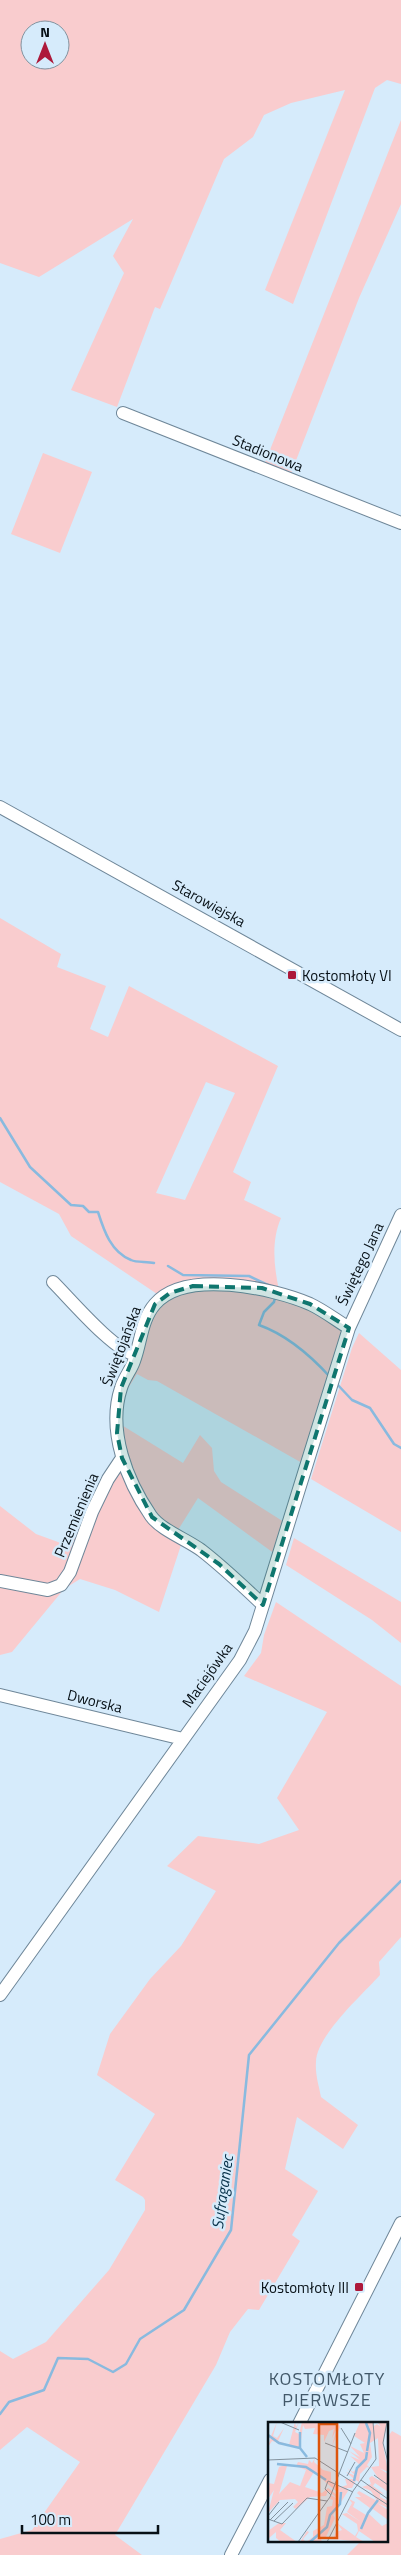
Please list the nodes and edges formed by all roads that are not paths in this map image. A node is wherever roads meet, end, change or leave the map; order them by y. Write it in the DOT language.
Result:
graph roads {
  1 [pos="123,413"];
  2 [pos="401,523"];
  3 [pos="0,807"];
  4 [pos="401,1030"];
  5 [pos="401,1215"];
  6 [pos="53,1282"];
  7 [pos="349,1328"];
  8 [pos="136,1355"];
  9 [pos="122,1458"];
  10 [pos="0,1581"];
  11 [pos="263,1605"];
  12 [pos="0,1695"];
  13 [pos="183,1739"];
  14 [pos="0,1995"];
  15 [pos="401,2223"];
  16 [pos="300,2422"];
  17 [pos="268,2484"];
  18 [pos="231,2555"];
  1 -- 2 [label="street, Stadionowa"];
  3 -- 4 [label="street, Starowiejska"];
  5 -- 7 [label="street, Świętego Jana"];
  6 -- 8 [label="street"];
  7 -- 8 [label="street, Świętojańska"];
  7 -- 11 [label="street, Maciejówka"];
  8 -- 9 [label="street, Świętojańska"];
  9 -- 10 [label="street, Przemienienia"];
  9 -- 11 [label="street, Świętojańska"];
  11 -- 13 [label="street, Maciejówka"];
  12 -- 13 [label="street, Dworska"];
  13 -- 14 [label="street, Maciejówka"];
  15 -- 16 [label="street"];
  17 -- 18 [label="street"];
}
